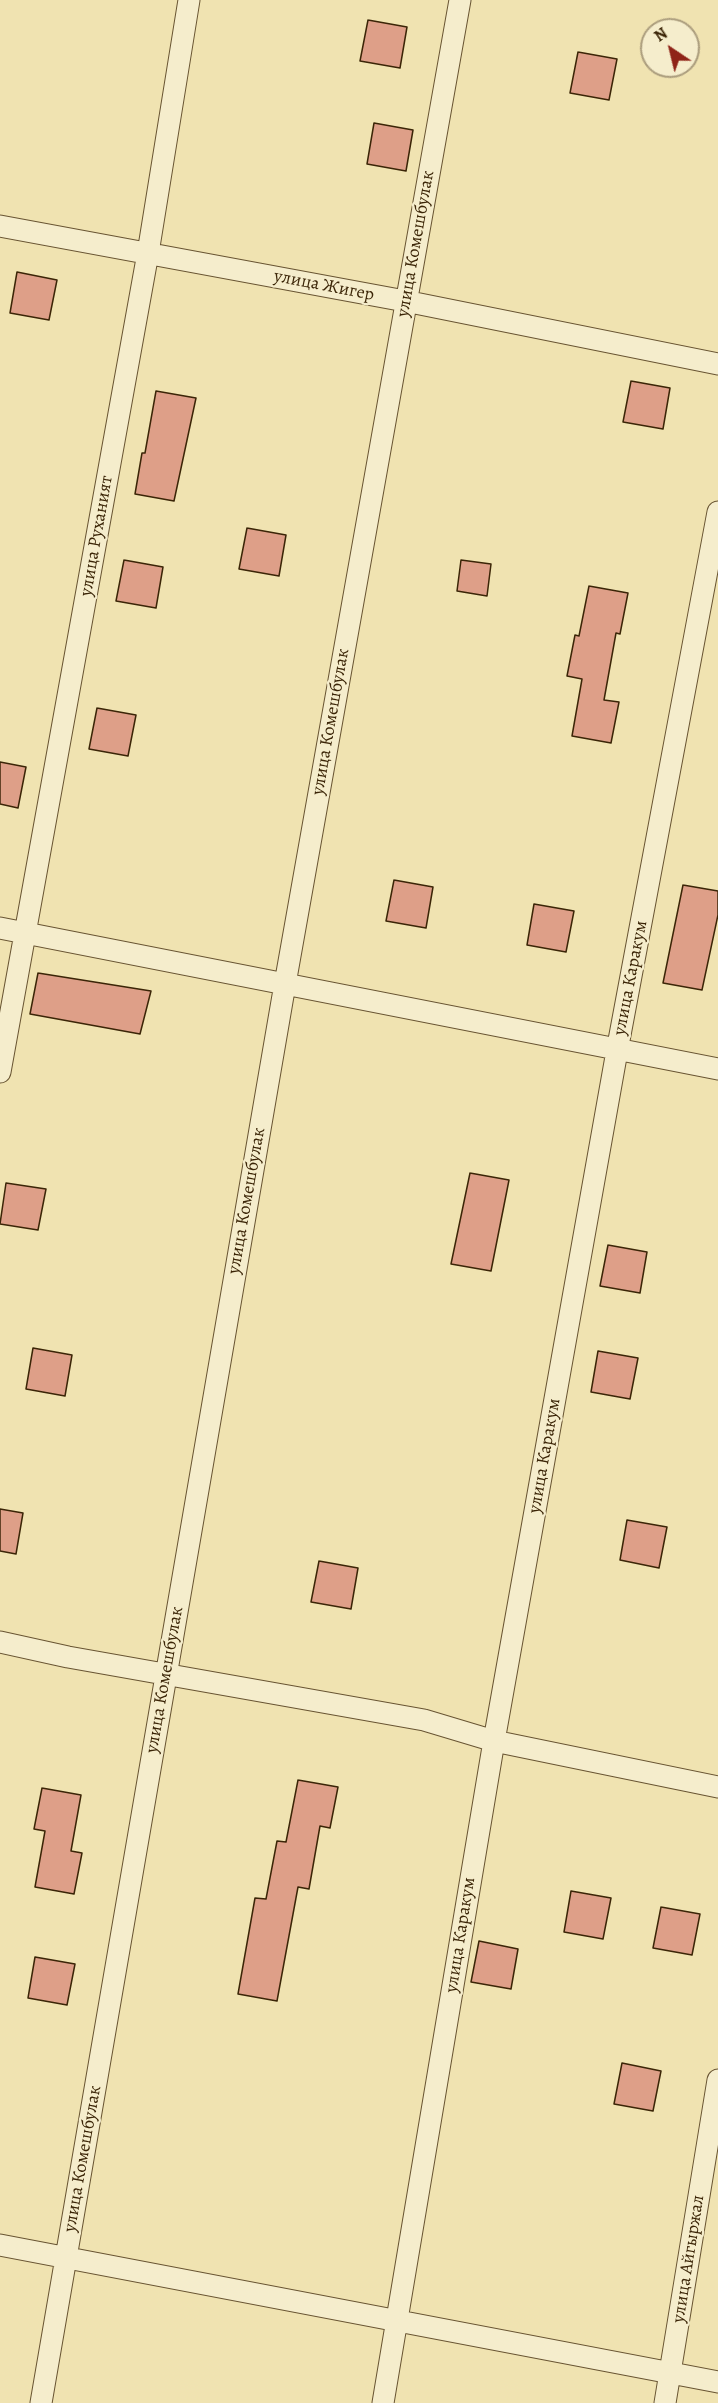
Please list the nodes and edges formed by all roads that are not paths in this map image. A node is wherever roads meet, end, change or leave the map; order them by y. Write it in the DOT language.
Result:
graph roads {
  1 [pos="189,0"];
  2 [pos="460,0"];
  3 [pos="0,226"];
  4 [pos="148,253"];
  5 [pos="405,301"];
  6 [pos="718,364"];
  7 [pos="718,512"];
  8 [pos="0,928"];
  9 [pos="26,933"];
  10 [pos="285,984"];
  11 [pos="617,1051"];
  12 [pos="718,1069"];
  13 [pos="0,1072"];
  14 [pos="0,1642"];
  15 [pos="166,1674"];
  16 [pos="494,1741"];
  17 [pos="718,1787"];
  18 [pos="718,2080"];
  19 [pos="0,2245"];
  20 [pos="66,2257"];
  21 [pos="397,2320"];
  22 [pos="670,2372"];
  23 [pos="718,2382"];
  24 [pos="41,2403"];
  25 [pos="383,2403"];
  26 [pos="665,2403"];
  1 -- 4 [label="street, улица Руханият"];
  2 -- 5 [label="street, улица Комешбулак"];
  3 -- 4 [label="street, улица Жигер"];
  4 -- 5 [label="street, улица Жигер"];
  4 -- 9 [label="street, улица Руханият"];
  5 -- 6 [label="street, улица Жигер"];
  5 -- 10 [label="street, улица Комешбулак"];
  7 -- 11 [label="street, улица Каракум"];
  8 -- 9 [label="street"];
  9 -- 10 [label="street"];
  9 -- 13 [label="street, улица Руханият"];
  10 -- 11 [label="street"];
  10 -- 15 [label="street, улица Комешбулак"];
  11 -- 12 [label="street"];
  11 -- 16 [label="street, улица Каракум"];
  14 -- 15 [label="street"];
  15 -- 16 [label="street"];
  15 -- 20 [label="street, улица Комешбулак"];
  16 -- 17 [label="street"];
  16 -- 21 [label="street, улица Каракум"];
  18 -- 22 [label="street, улица Айгыржал"];
  19 -- 20 [label="street"];
  20 -- 21 [label="street"];
  20 -- 24 [label="street, улица Комешбулак"];
  21 -- 22 [label="street"];
  21 -- 25 [label="street, улица Каракум"];
  22 -- 23 [label="street"];
  22 -- 26 [label="street, улица Айгыржал"];
}
